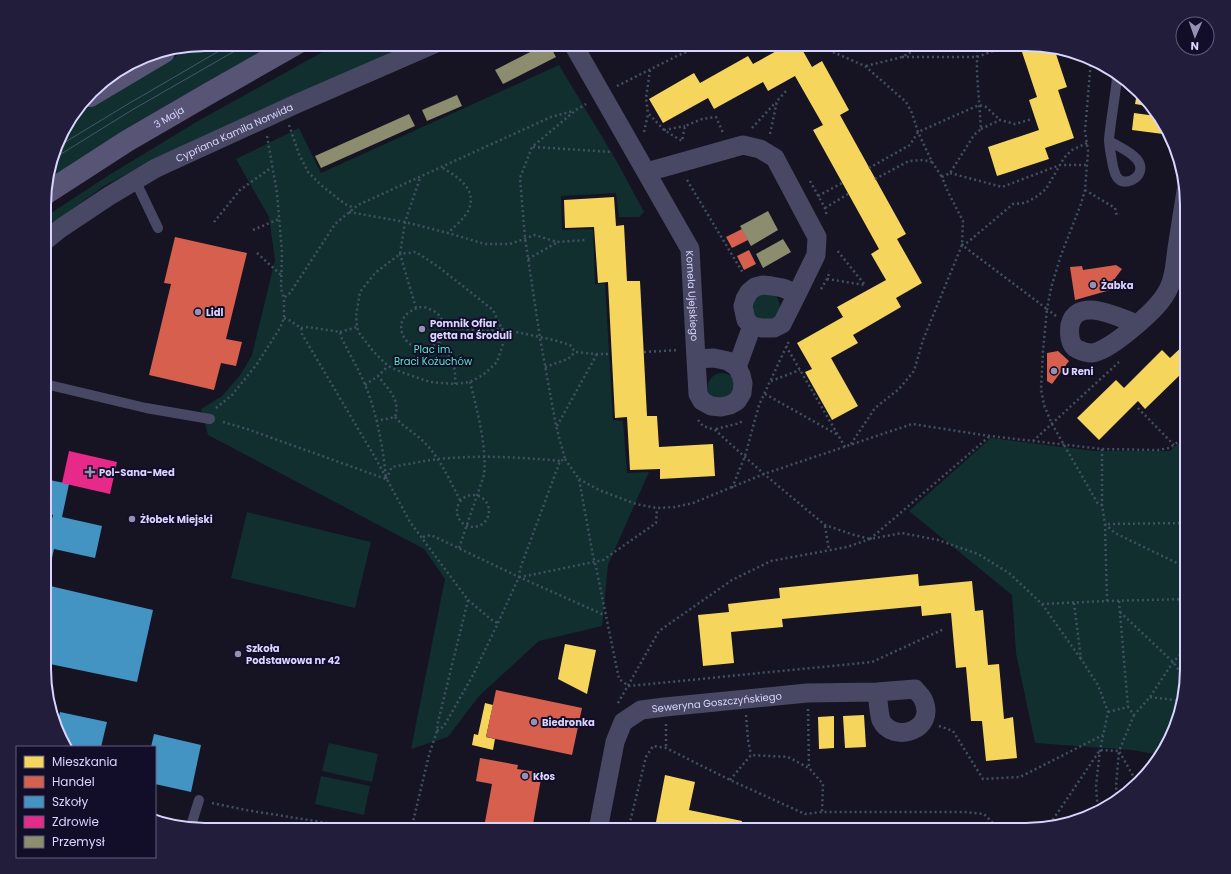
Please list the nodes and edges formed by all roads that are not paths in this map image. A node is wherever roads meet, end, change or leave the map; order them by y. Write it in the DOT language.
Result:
graph roads {
  1 [pos="284,51"];
  2 [pos="418,51"];
  3 [pos="577,51"];
  4 [pos="144,64"];
  5 [pos="1117,81"];
  6 [pos="109,85"];
  7 [pos="1109,141"];
  8 [pos="647,172"];
  9 [pos="135,180"];
  10 [pos="52,190"];
  11 [pos="158,228"];
  12 [pos="1180,231"];
  13 [pos="51,236"];
  14 [pos="797,294"];
  15 [pos="1137,324"];
  16 [pos="752,326"];
  17 [pos="696,359"];
  18 [pos="737,368"];
  19 [pos="51,385"];
  20 [pos="210,418"];
  21 [pos="877,692"];
  22 [pos="199,800"];
  23 [pos="192,823"];
  24 [pos="599,823"];
  1 -- 10 [label="main road, 3 Maja"];
  2 -- 9 [label="street, Cypriana Kamila Norwida"];
  3 -- 8 [label="street, Kornela Ujejskiego"];
  4 -- 6 [label="main road"];
  5 -- 7 [label="lane"];
  8 -- 14 [label="street"];
  8 -- 17 [label="street, Kornela Ujejskiego"];
  9 -- 11 [label="lane"];
  9 -- 13 [label="street, Cypriana Kamila Norwida"];
  12 -- 15 [label="street"];
  14 -- 16 [label="street"];
  14 -- 16 [label="street"];
  15 -- 15 [label="street"];
  16 -- 18 [label="street"];
  17 -- 18 [label="street"];
  17 -- 18 [label="street, Kornela Ujejskiego"];
  19 -- 20 [label="lane"];
  21 -- 21 [label="street, Seweryna Goszczyńskiego"];
  21 -- 24 [label="street, Seweryna Goszczyńskiego"];
  22 -- 23 [label="lane"];
}
